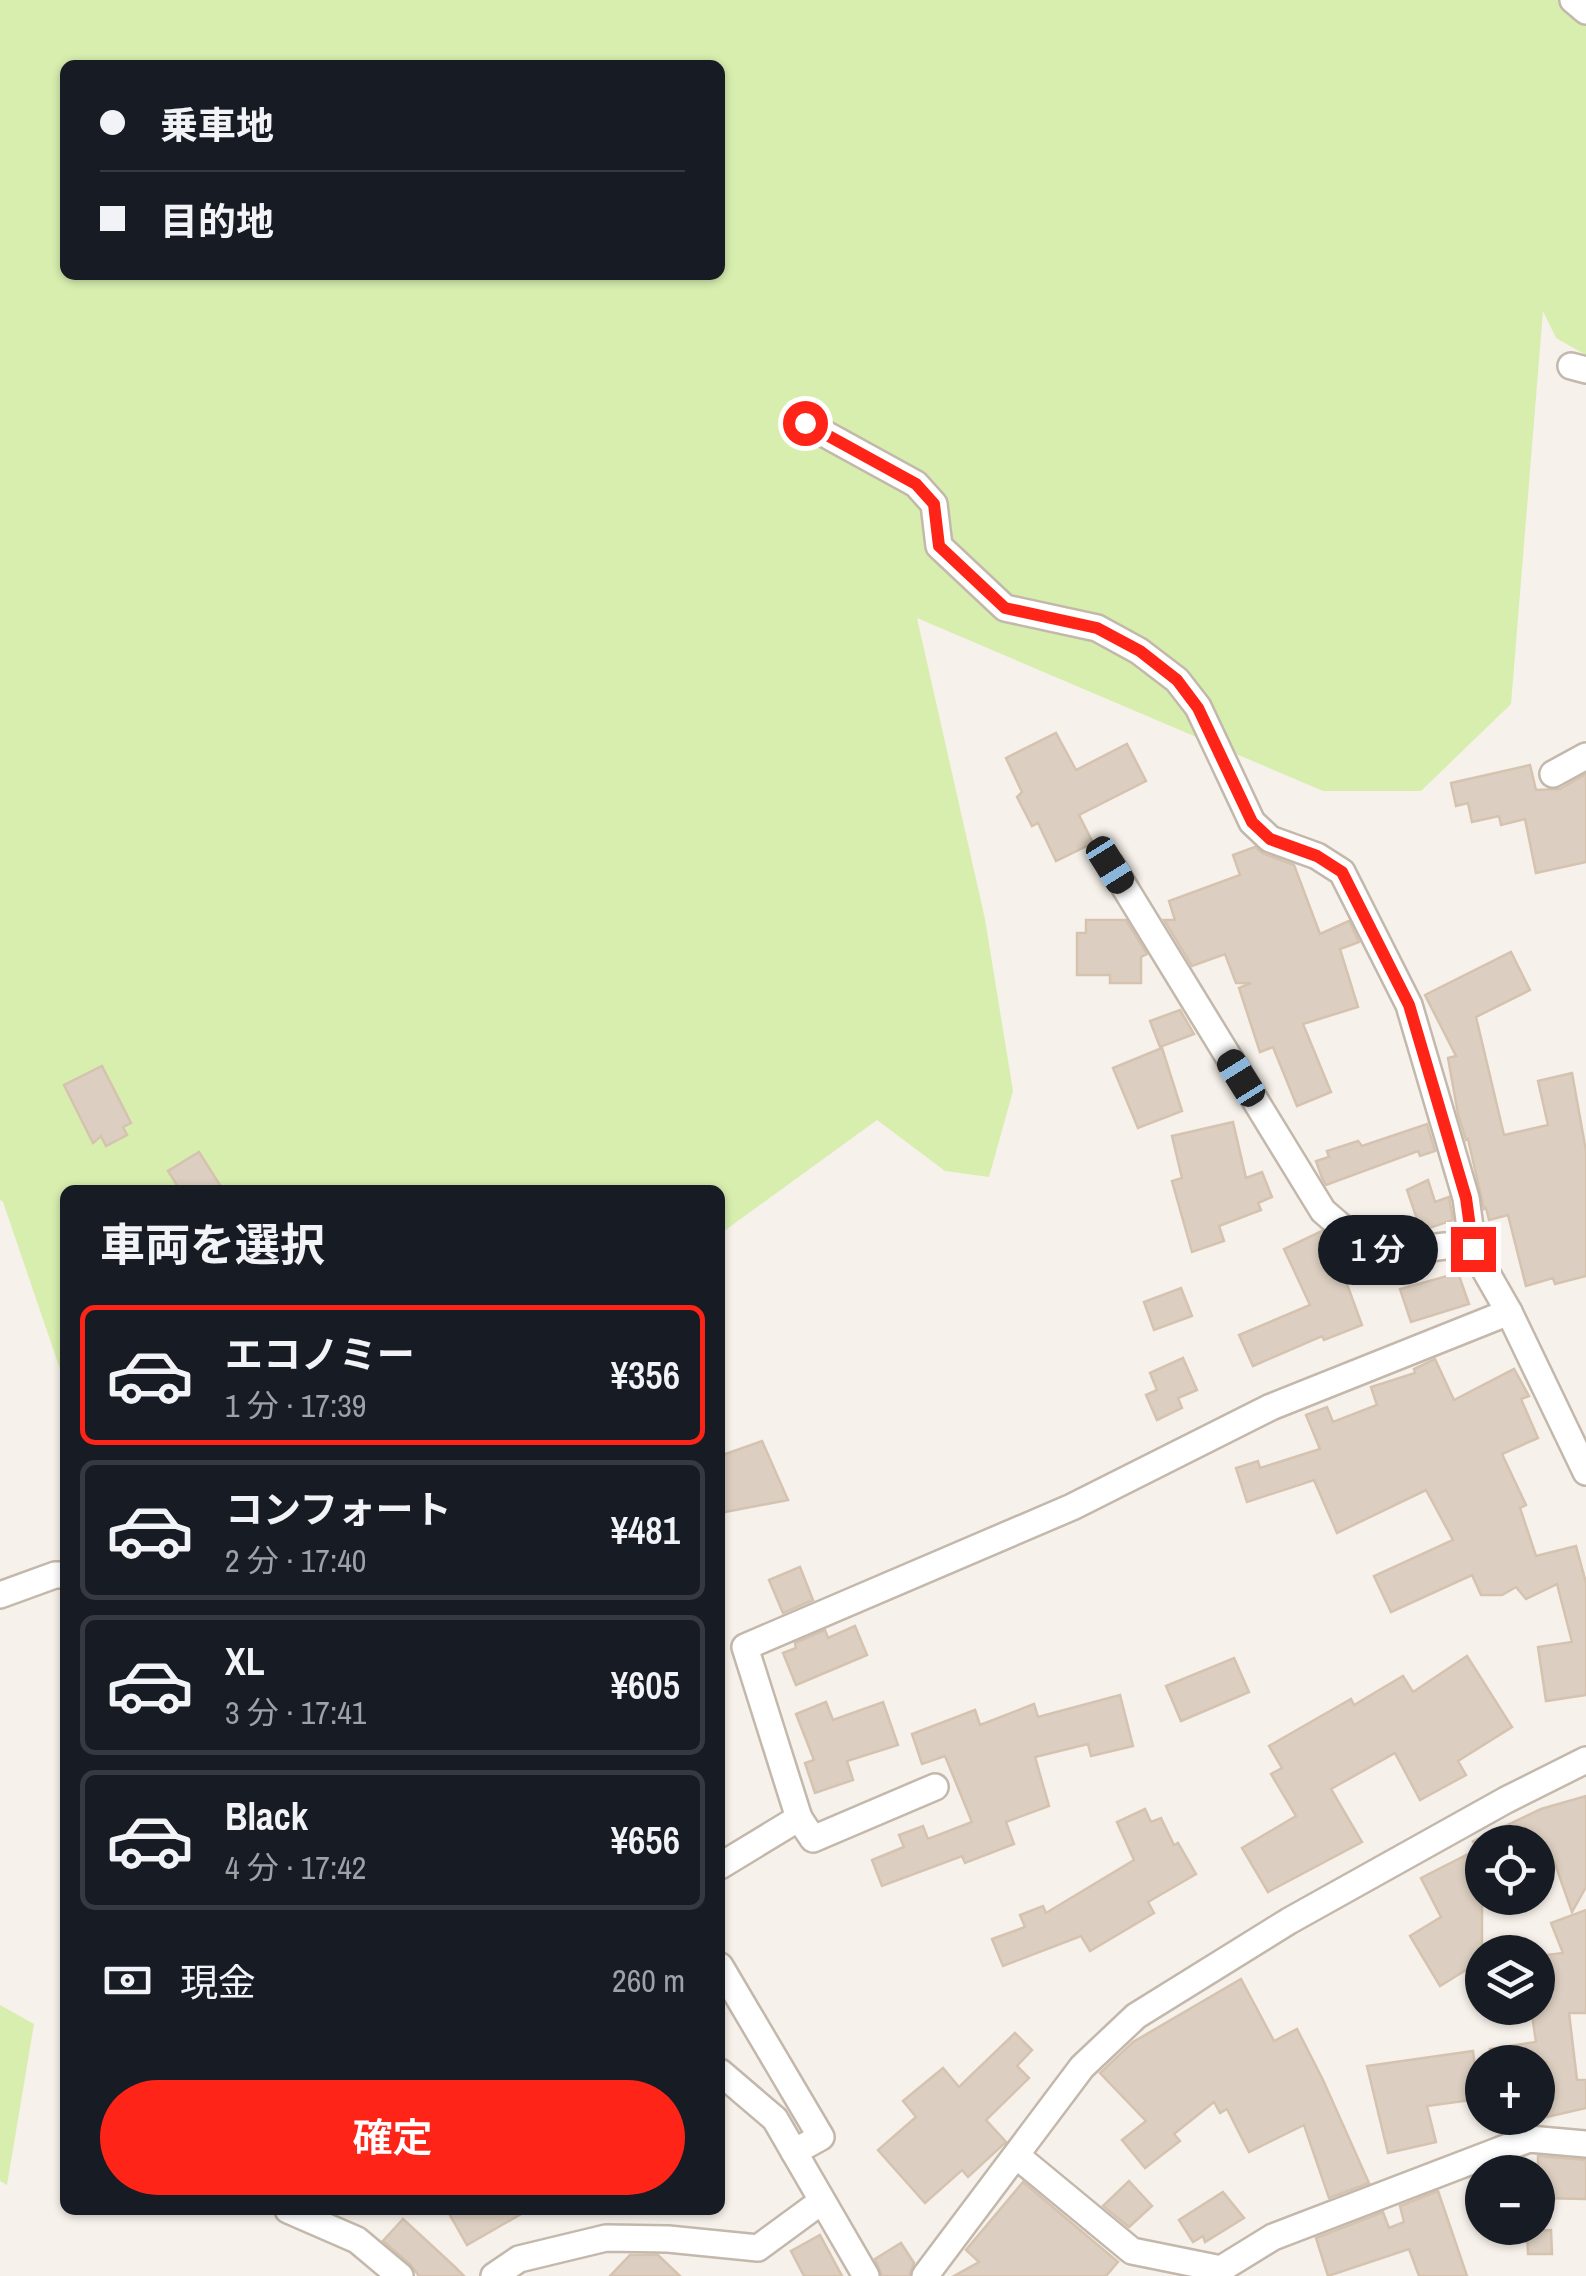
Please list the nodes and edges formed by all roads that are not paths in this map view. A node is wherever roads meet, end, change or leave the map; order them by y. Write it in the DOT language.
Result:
graph roads {
  1 [pos="1573,0"];
  2 [pos="1586,11"];
  3 [pos="805,423"];
  4 [pos="1586,756"];
  5 [pos="1553,774"];
  6 [pos="1110,865"];
  7 [pos="1473,1249"];
  8 [pos="1509,1312"];
  9 [pos="1586,1472"];
  10 [pos="60,1575"];
  11 [pos="0,1595"];
  12 [pos="1586,1760"];
  13 [pos="935,1787"];
  14 [pos="799,1818"];
  15 [pos="725,1863"];
  16 [pos="725,1974"];
  17 [pos="725,2076"];
  18 [pos="1586,2144"];
  19 [pos="794,2152"];
  20 [pos="1017,2156"];
  21 [pos="822,2200"];
  22 [pos="300,2215"];
  23 [pos="400,2276"];
  24 [pos="494,2276"];
  25 [pos="866,2276"];
  26 [pos="925,2276"];
  1 -- 2 [label="street"];
  3 -- 7 [label="street"];
  4 -- 5 [label="street"];
  6 -- 7 [label="street"];
  7 -- 8 [label="street"];
  8 -- 9 [label="street"];
  8 -- 14 [label="street"];
  10 -- 11 [label="street"];
  12 -- 20 [label="street"];
  13 -- 14 [label="street"];
  14 -- 15 [label="street"];
  16 -- 19 [label="street"];
  17 -- 19 [label="street"];
  18 -- 20 [label="street"];
  19 -- 21 [label="street"];
  20 -- 26 [label="street"];
  21 -- 24 [label="street"];
  21 -- 25 [label="street"];
  22 -- 23 [label="street"];
}
